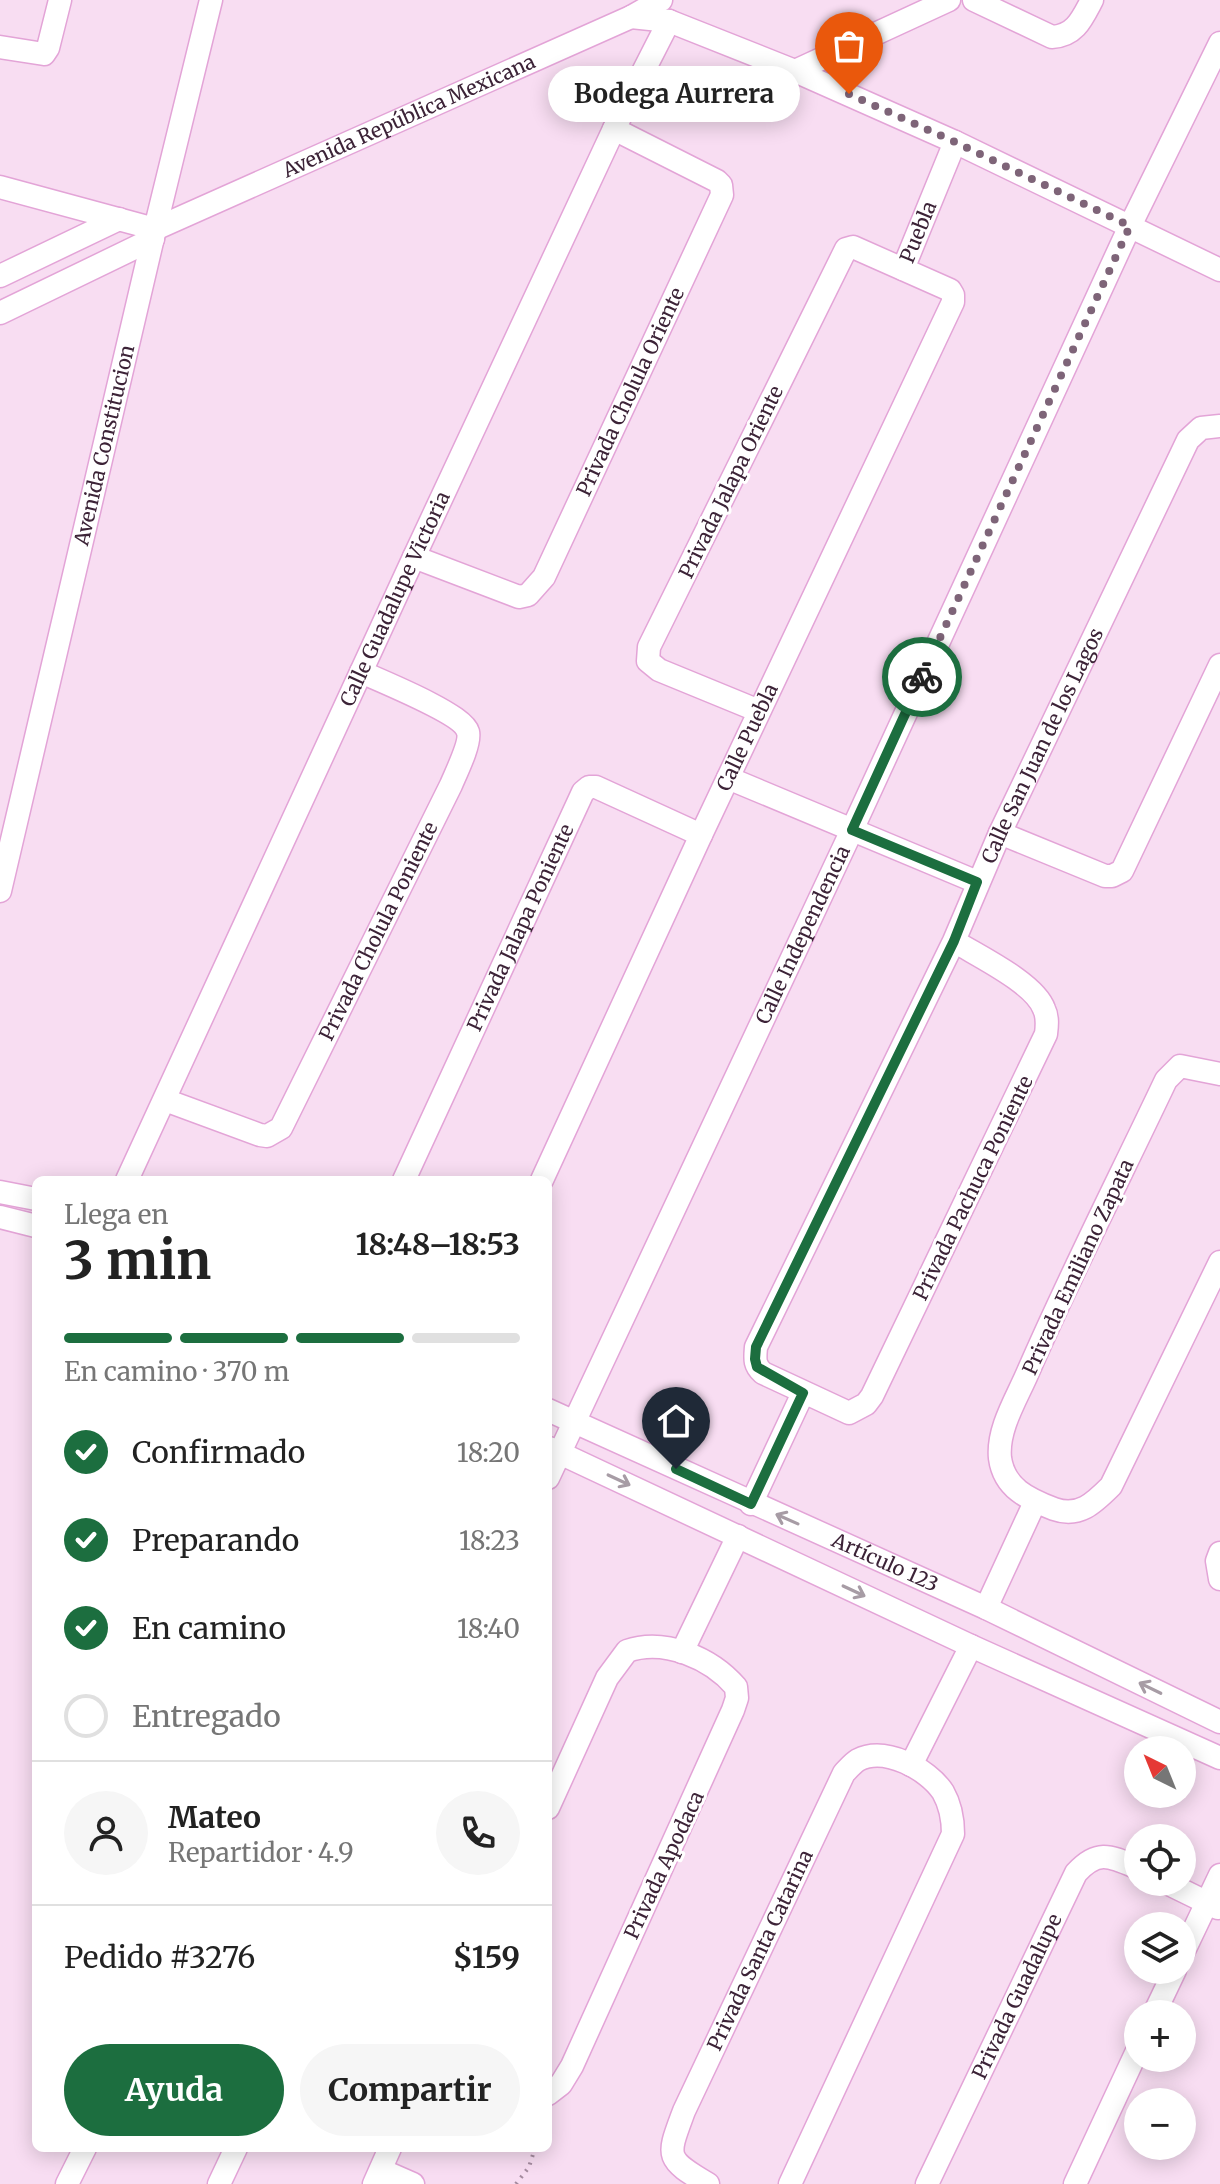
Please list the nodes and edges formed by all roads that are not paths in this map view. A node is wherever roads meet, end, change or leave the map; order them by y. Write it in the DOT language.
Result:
graph roads {
  1 [pos="60,0"];
  2 [pos="211,0"];
  3 [pos="661,0"];
  4 [pos="949,0"];
  5 [pos="974,0"];
  6 [pos="1092,0"];
  7 [pos="631,17"];
  8 [pos="669,21"];
  9 [pos="1220,43"];
  10 [pos="0,47"];
  11 [pos="795,71"];
  12 [pos="614,129"];
  13 [pos="955,142"];
  14 [pos="0,187"];
  15 [pos="119,219"];
  16 [pos="1130,226"];
  17 [pos="154,234"];
  18 [pos="903,269"];
  19 [pos="1220,270"];
  20 [pos="0,276"];
  21 [pos="953,295"];
  22 [pos="0,313"];
  23 [pos="1211,427"];
  24 [pos="414,557"];
  25 [pos="1220,665"];
  26 [pos="361,672"];
  27 [pos="759,711"];
  28 [pos="728,778"];
  29 [pos="852,830"];
  30 [pos="1000,833"];
  31 [pos="701,835"];
  32 [pos="977,882"];
  33 [pos="0,891"];
  34 [pos="954,941"];
  35 [pos="1220,1074"];
  36 [pos="165,1100"];
  37 [pos="129,1176"];
  38 [pos="406,1176"];
  39 [pos="544,1176"];
  40 [pos="0,1192"];
  41 [pos="32,1198"];
  42 [pos="0,1217"];
  43 [pos="32,1225"];
  44 [pos="1220,1262"];
  45 [pos="803,1393"];
  46 [pos="552,1412"];
  47 [pos="574,1422"];
  48 [pos="554,1450"];
  49 [pos="1035,1502"];
  50 [pos="751,1504"];
  51 [pos="738,1536"];
  52 [pos="1220,1553"];
  53 [pos="1220,1579"];
  54 [pos="986,1608"];
  55 [pos="971,1646"];
  56 [pos="682,1652"];
  57 [pos="1220,1722"];
  58 [pos="1220,1758"];
  59 [pos="911,1765"];
  60 [pos="552,1799"];
  61 [pos="1124,1862"];
  62 [pos="1220,1875"];
  63 [pos="1193,1896"];
  64 [pos="1213,1906"];
  65 [pos="1196,1933"];
  66 [pos="1127,2072"];
  67 [pos="552,2091"];
  68 [pos="83,2152"];
  69 [pos="234,2152"];
  70 [pos="388,2152"];
  71 [pos="377,2177"];
  72 [pos="67,2184"];
  73 [pos="219,2184"];
  74 [pos="413,2184"];
  75 [pos="708,2184"];
  76 [pos="790,2184"];
  77 [pos="927,2184"];
  78 [pos="1075,2184"];
  1 -- 10 [label="street"];
  2 -- 17 [label="street, Avenida Constitucion"];
  3 -- 7 [label="street, Avenida República Mexicana"];
  4 -- 11 [label="street"];
  5 -- 6 [label="street"];
  7 -- 8 [label="street"];
  7 -- 17 [label="street, Avenida República Mexicana"];
  8 -- 11 [label="street"];
  8 -- 12 [label="street, Calle Guadalupe Victoria"];
  9 -- 16 [label="street, Calle Independencia"];
  11 -- 13 [label="street"];
  12 -- 24 [label="street, Calle Guadalupe Victoria"];
  12 -- 24 [label="street, Privada Cholula Oriente"];
  13 -- 16 [label="street"];
  13 -- 18 [label="street, Puebla"];
  14 -- 15 [label="street"];
  15 -- 17 [label="street"];
  15 -- 20 [label="street"];
  16 -- 19 [label="street"];
  16 -- 29 [label="street, Calle Independencia"];
  17 -- 22 [label="street, Avenida República Mexicana"];
  17 -- 33 [label="street, Avenida Constitucion"];
  18 -- 21 [label="street, Puebla"];
  18 -- 27 [label="street, Privada Jalapa Oriente"];
  21 -- 27 [label="street, Calle Puebla"];
  23 -- 30 [label="street, Calle San Juan de los Lagos"];
  24 -- 26 [label="street, Calle Guadalupe Victoria"];
  25 -- 30 [label="street"];
  26 -- 36 [label="street, Calle Guadalupe Victoria"];
  26 -- 36 [label="street, Privada Cholula Poniente"];
  27 -- 28 [label="street, Calle Puebla"];
  28 -- 29 [label="street"];
  28 -- 31 [label="street, Calle Puebla"];
  29 -- 32 [label="street"];
  29 -- 47 [label="street, Calle Independencia"];
  30 -- 32 [label="street, Calle San Juan de los Lagos"];
  31 -- 38 [label="street, Privada Jalapa Poniente"];
  31 -- 39 [label="street, Calle Puebla"];
  32 -- 34 [label="street, Calle San Juan de los Lagos"];
  34 -- 45 [label="street, Calle San Juan de los Lagos"];
  34 -- 45 [label="street, Privada Pachuca Poniente"];
  35 -- 49 [label="street, Privada Emiliano Zapata"];
  36 -- 37 [label="street, Calle Guadalupe Victoria"];
  40 -- 41 [label="street"];
  42 -- 43 [label="street"];
  44 -- 49 [label="street, Privada Emiliano Zapata"];
  45 -- 50 [label="street"];
  46 -- 47 [label="street, Artículo 123"];
  47 -- 48 [label="street, Calle Independencia"];
  47 -- 50 [label="street, Artículo 123"];
  48 -- 51 [label="street, Artículo 123, one-way"];
  49 -- 54 [label="street"];
  54 -- 50 [label="street, Artículo 123, one-way"];
  51 -- 55 [label="street, Artículo 123, one-way"];
  51 -- 56 [label="street"];
  52 -- 53 [label="street"];
  57 -- 54 [label="street, Artículo 123, one-way"];
  55 -- 58 [label="street, Artículo 123"];
  55 -- 59 [label="street"];
  56 -- 60 [label="street, Privada Apodaca"];
  56 -- 67 [label="street, Privada Apodaca"];
  59 -- 75 [label="street, Privada Santa Catarina"];
  59 -- 76 [label="street, Privada Santa Catarina"];
  61 -- 77 [label="street, Privada Guadalupe"];
  62 -- 64 [label="street"];
  63 -- 64 [label="street"];
  64 -- 65 [label="street"];
  66 -- 78 [label="street"];
  68 -- 72 [label="street"];
  69 -- 73 [label="street"];
  70 -- 71 [label="street"];
  71 -- 74 [label="street"];
}
